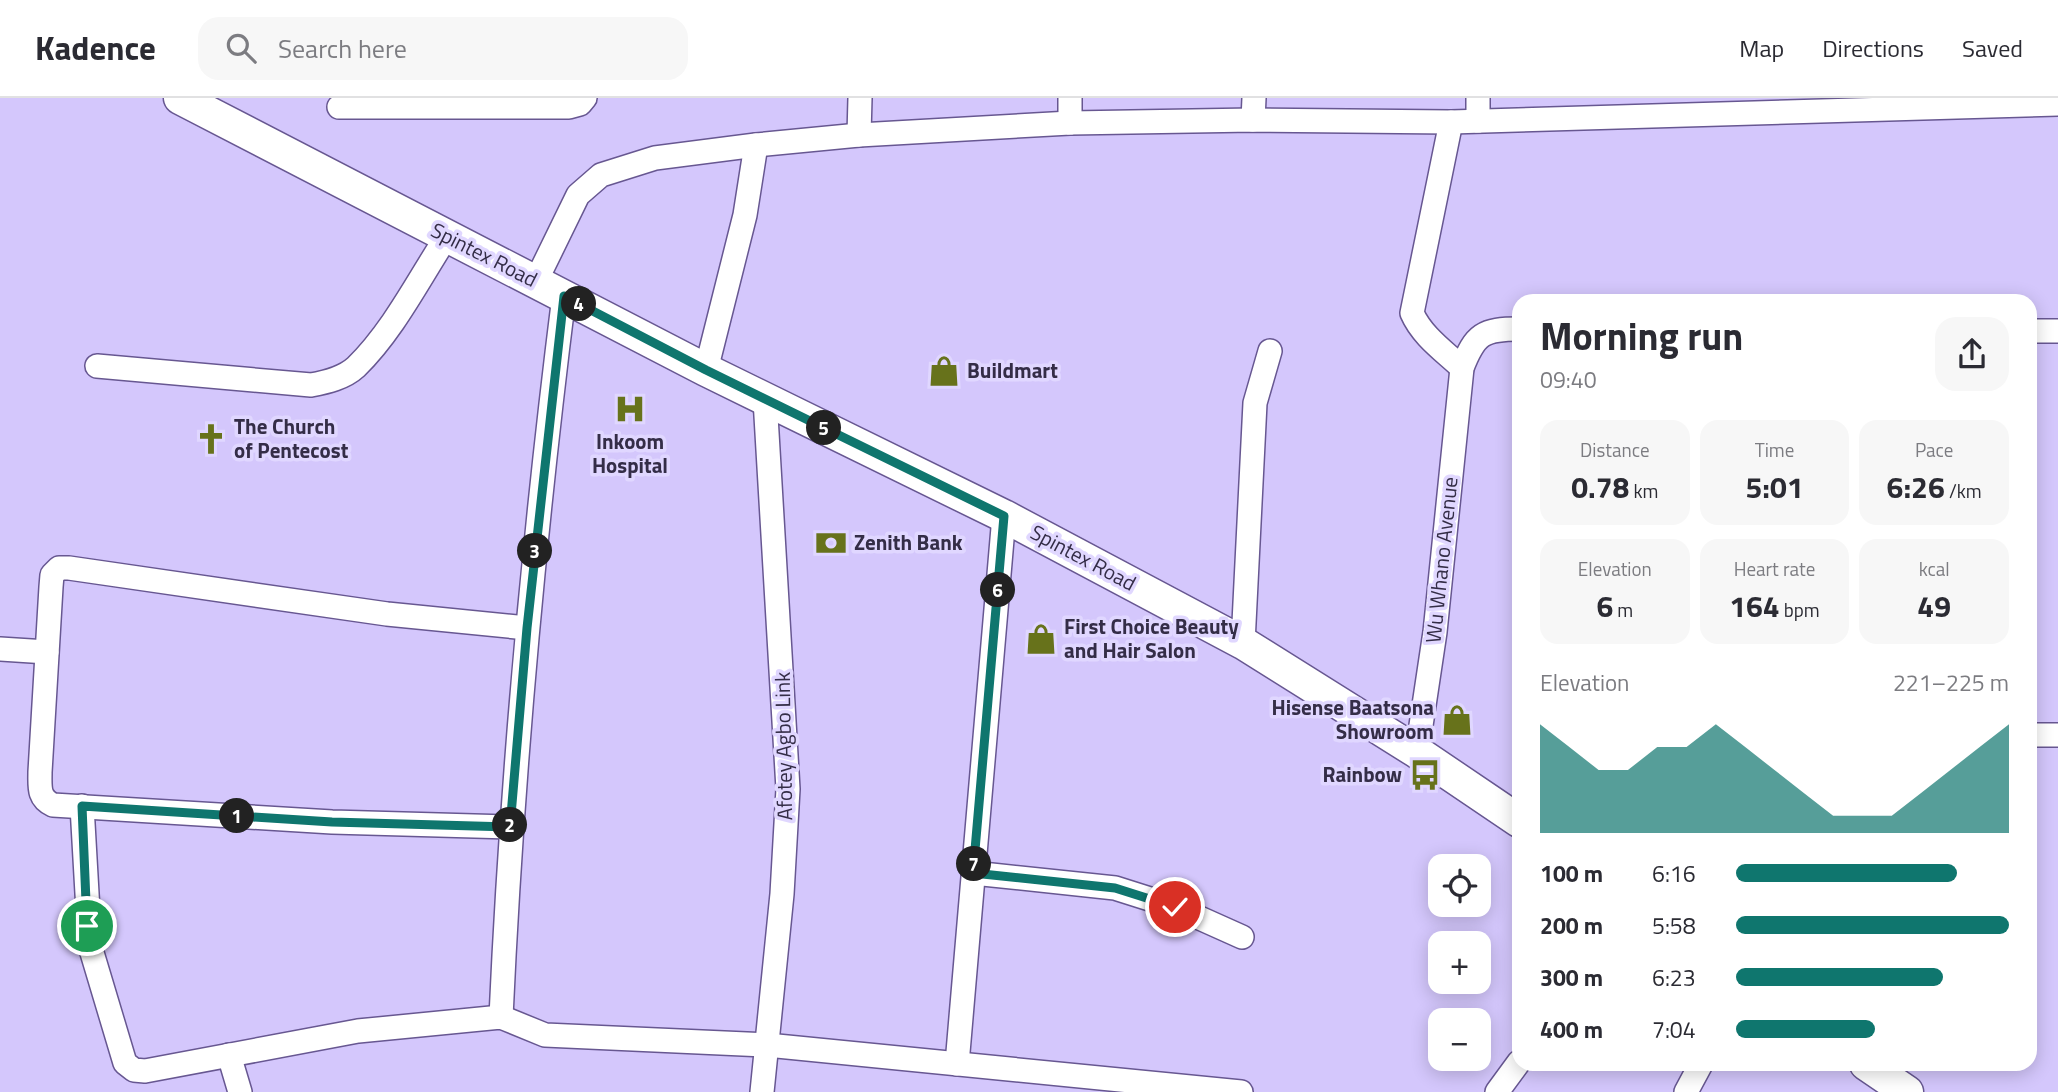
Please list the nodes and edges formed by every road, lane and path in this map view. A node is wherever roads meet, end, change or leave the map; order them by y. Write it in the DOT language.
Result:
graph roads {
  1 [pos="180,98"];
  2 [pos="584,98"];
  3 [pos="860,98"];
  4 [pos="1070,98"];
  5 [pos="2058,104"];
  6 [pos="1704,106"];
  7 [pos="339,107"];
  8 [pos="1254,109"];
  9 [pos="1478,109"];
  10 [pos="1451,122"];
  11 [pos="1070,123"];
  12 [pos="859,135"];
  13 [pos="756,145"];
  14 [pos="447,236"];
  15 [pos="536,281"];
  16 [pos="564,296"];
  17 [pos="1512,329"];
  18 [pos="2037,331"];
  19 [pos="2058,331"];
  20 [pos="1270,351"];
  21 [pos="97,366"];
  22 [pos="1462,368"];
  23 [pos="706,370"];
  24 [pos="765,399"];
  25 [pos="1004,516"];
  26 [pos="527,628"];
  27 [pos="1243,643"];
  28 [pos="0,649"];
  29 [pos="47,652"];
  30 [pos="2037,735"];
  31 [pos="2058,735"];
  32 [pos="1417,752"];
  33 [pos="82,806"];
  34 [pos="1512,816"];
  35 [pos="510,827"];
  36 [pos="973,873"];
  37 [pos="1242,937"];
  38 [pos="501,1017"];
  39 [pos="767,1045"];
  40 [pos="229,1055"];
  41 [pos="957,1064"];
  42 [pos="1512,1071"];
  43 [pos="1697,1071"];
  44 [pos="1876,1071"];
  45 [pos="240,1092"];
  46 [pos="762,1092"];
  47 [pos="1241,1092"];
  48 [pos="1497,1092"];
  49 [pos="1686,1092"];
  50 [pos="1907,1092"];
  1 -- 14 [label="main road, Spintex Road"];
  2 -- 7 [label="street"];
  3 -- 12 [label="street"];
  4 -- 11 [label="street"];
  5 -- 6 [label="street"];
  6 -- 9 [label="street"];
  8 -- 10 [label="street"];
  8 -- 11 [label="street"];
  9 -- 10 [label="street"];
  10 -- 22 [label="street"];
  11 -- 12 [label="street"];
  12 -- 13 [label="street"];
  13 -- 15 [label="street"];
  13 -- 23 [label="street"];
  14 -- 15 [label="main road, Spintex Road"];
  14 -- 21 [label="street"];
  15 -- 16 [label="main road, Spintex Road"];
  16 -- 23 [label="main road, Spintex Road"];
  16 -- 26 [label="street"];
  17 -- 22 [label="street"];
  18 -- 19 [label="street"];
  20 -- 27 [label="street"];
  22 -- 32 [label="street, Wu Whano Avenue"];
  23 -- 24 [label="main road, Spintex Road"];
  24 -- 25 [label="main road, Spintex Road"];
  24 -- 39 [label="street, Afotey Agbo Link"];
  25 -- 27 [label="main road, Spintex Road"];
  25 -- 36 [label="street"];
  26 -- 29 [label="street"];
  26 -- 35 [label="street"];
  27 -- 32 [label="main road, Spintex Road"];
  28 -- 29 [label="street"];
  29 -- 33 [label="street"];
  30 -- 31 [label="street"];
  32 -- 34 [label="main road, Spintex Road"];
  33 -- 35 [label="street"];
  33 -- 40 [label="street"];
  35 -- 38 [label="street"];
  36 -- 37 [label="street"];
  36 -- 41 [label="street"];
  38 -- 39 [label="street"];
  38 -- 40 [label="street"];
  39 -- 41 [label="street"];
  39 -- 46 [label="street, Afotey Agbo Link"];
  40 -- 45 [label="street"];
  41 -- 47 [label="street"];
  42 -- 48 [label="street"];
  43 -- 49 [label="street"];
  44 -- 50 [label="main road"];
}
